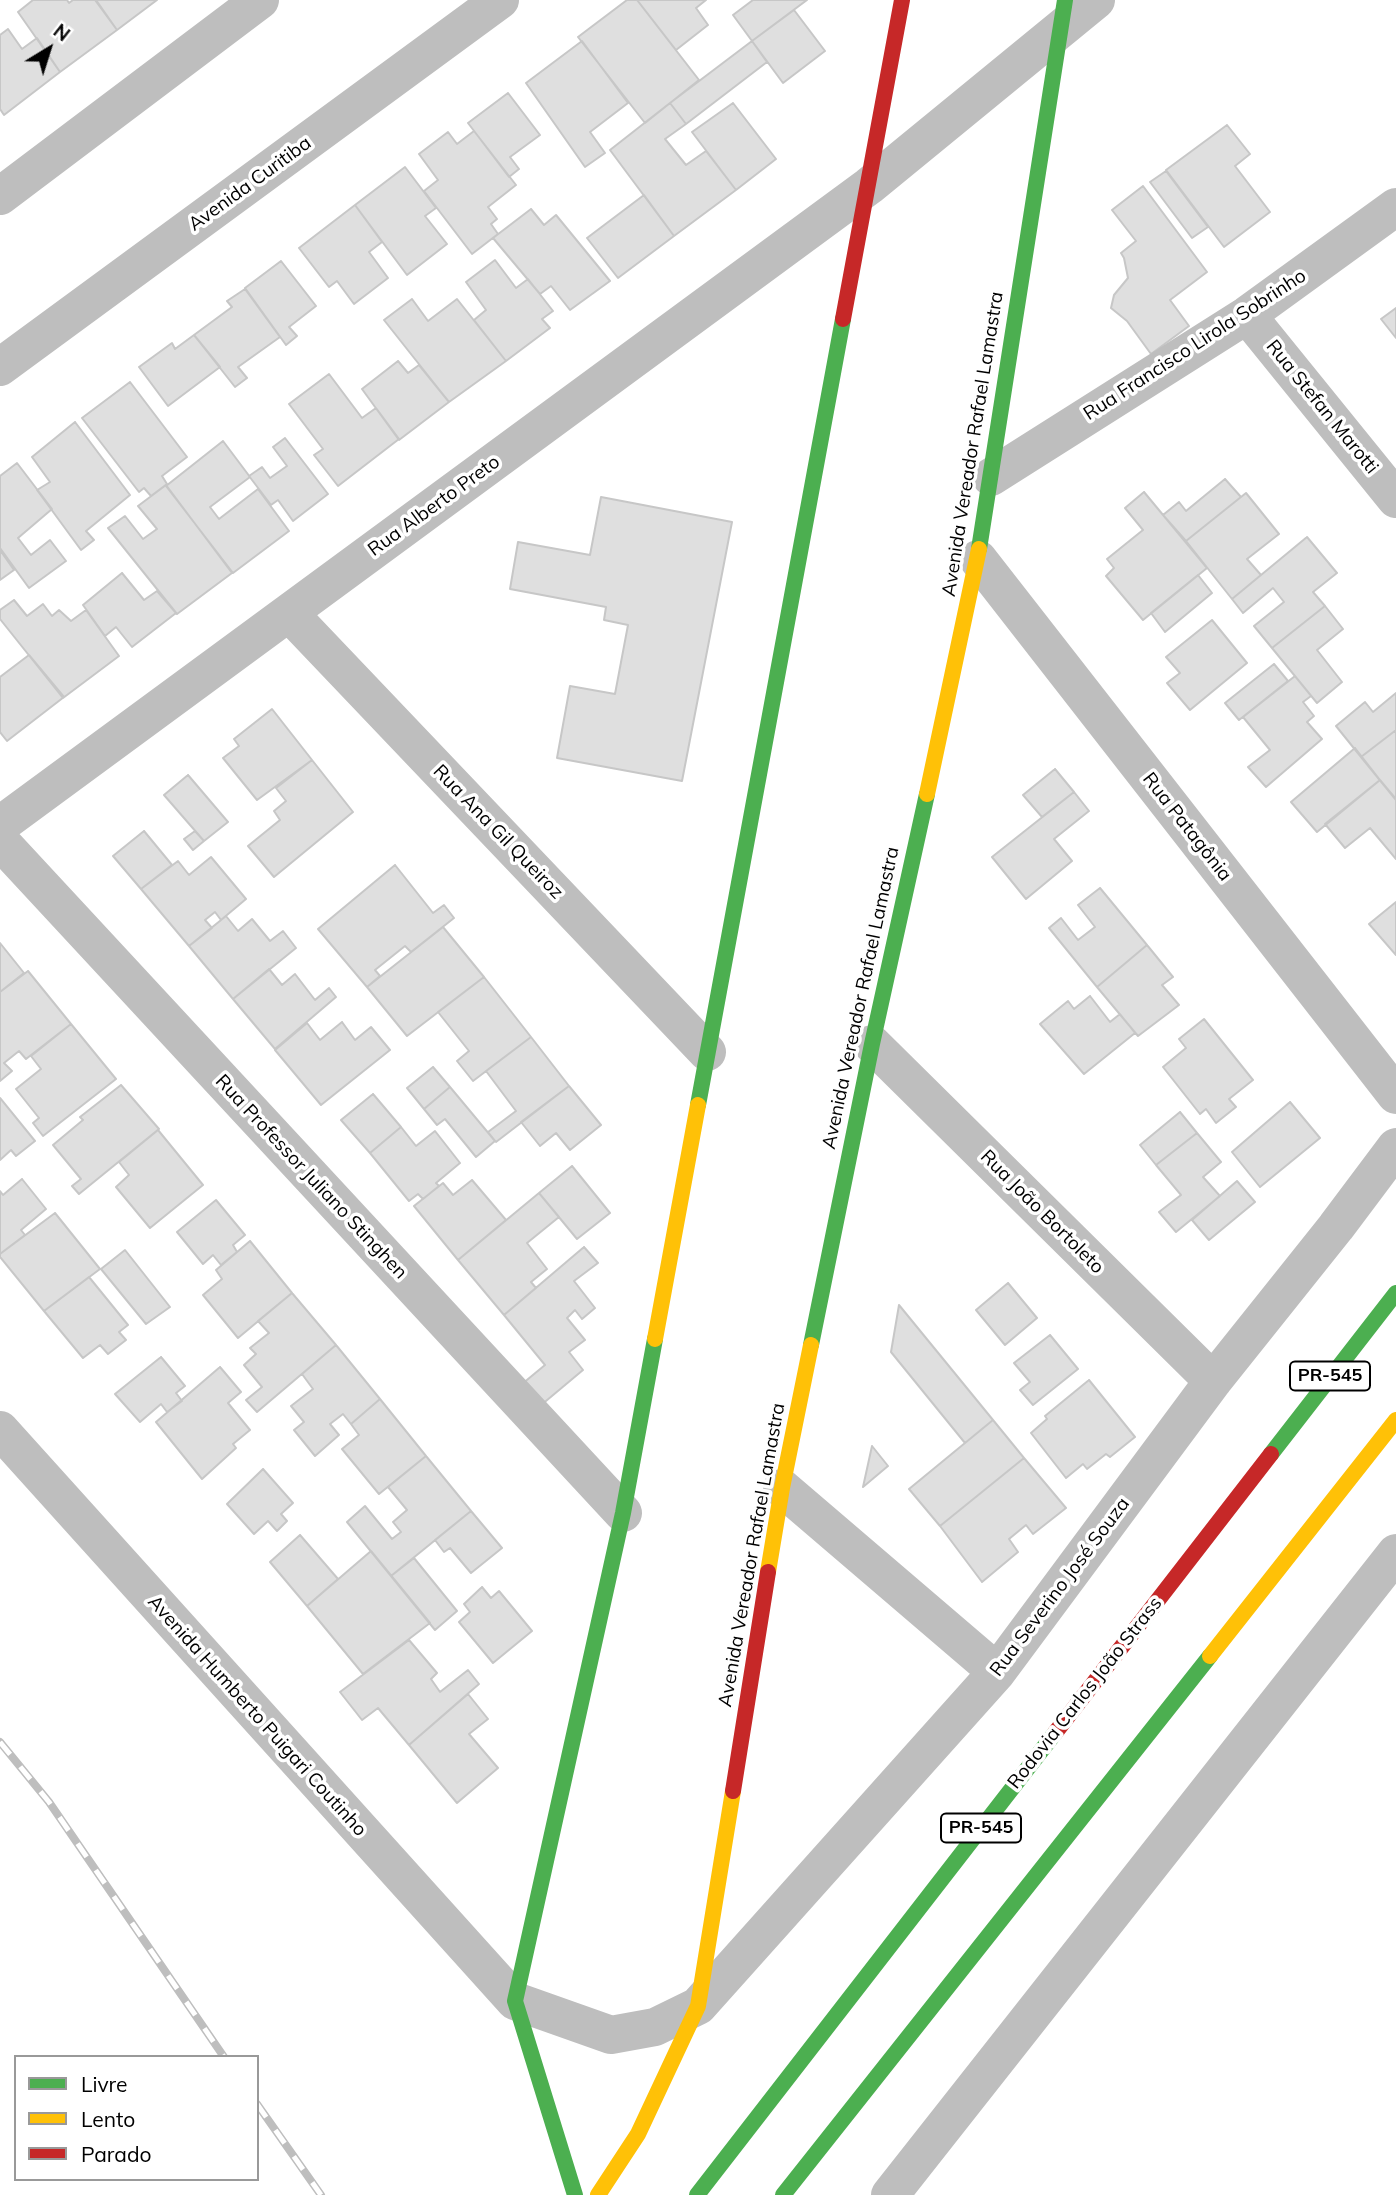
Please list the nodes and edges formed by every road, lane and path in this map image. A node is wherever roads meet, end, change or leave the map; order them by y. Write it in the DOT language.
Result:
graph roads {
  1 [pos="260,0"];
  2 [pos="500,0"];
  3 [pos="902,0"];
  4 [pos="1096,0"];
  5 [pos="1063,14"];
  6 [pos="869,186"];
  7 [pos="0,196"];
  8 [pos="1396,207"];
  9 [pos="1247,315"];
  10 [pos="0,367"];
  11 [pos="991,477"];
  12 [pos="1396,499"];
  13 [pos="978,559"];
  14 [pos="289,612"];
  15 [pos="0,825"];
  16 [pos="0,841"];
  17 [pos="872,1044"];
  18 [pos="706,1052"];
  19 [pos="1396,1095"];
  20 [pos="1396,1147"];
  21 [pos="1396,1293"];
  22 [pos="1213,1381"];
  23 [pos="1396,1420"];
  24 [pos="0,1430"];
  25 [pos="782,1489"];
  26 [pos="623,1513"];
  27 [pos="1394,1558"];
  28 [pos="998,1671"];
  29 [pos="515,2001"];
  30 [pos="698,2006"];
  31 [pos="575,2195"];
  32 [pos="598,2195"];
  33 [pos="697,2195"];
  34 [pos="783,2195"];
  35 [pos="890,2195"];
  1 -- 7 [label="street"];
  2 -- 10 [label="street, Avenida Curitiba"];
  3 -- 6 [label="main road"];
  4 -- 5 [label="street, Rua Alberto Preto"];
  5 -- 6 [label="street, Rua Alberto Preto"];
  5 -- 11 [label="main road, Avenida Vereador Rafael Lamastra"];
  6 -- 14 [label="street, Rua Alberto Preto"];
  6 -- 18 [label="main road"];
  8 -- 9 [label="street, Rua Francisco Lirola Sobrinho"];
  9 -- 11 [label="street, Rua Francisco Lirola Sobrinho"];
  9 -- 12 [label="street, Rua Stefan Marotti"];
  11 -- 13 [label="main road, Avenida Vereador Rafael Lamastra"];
  13 -- 17 [label="main road, Avenida Vereador Rafael Lamastra"];
  13 -- 19 [label="street, Rua Patagônia"];
  14 -- 15 [label="street, Rua Alberto Preto"];
  14 -- 18 [label="street, Rua Ana Gil Queiroz"];
  16 -- 26 [label="street, Rua Professor Juliano Stinghen"];
  17 -- 22 [label="street, Rua João Bortoleto"];
  17 -- 25 [label="main road, Avenida Vereador Rafael Lamastra"];
  18 -- 26 [label="main road"];
  20 -- 22 [label="street, Rua Severino José Souza"];
  21 -- 33 [label="main road, Rodovia Carlos João Strass / PR-545"];
  22 -- 28 [label="street, Rua Severino José Souza"];
  23 -- 34 [label="main road"];
  24 -- 29 [label="street, Avenida Humberto Puigari Coutinho"];
  25 -- 28 [label="street"];
  25 -- 30 [label="main road, Avenida Vereador Rafael Lamastra"];
  26 -- 29 [label="main road"];
  27 -- 35 [label="street"];
  28 -- 30 [label="street, Rua Severino José Souza"];
  29 -- 30 [label="street"];
  29 -- 31 [label="main road"];
  30 -- 32 [label="main road, Avenida Vereador Rafael Lamastra"];
}
